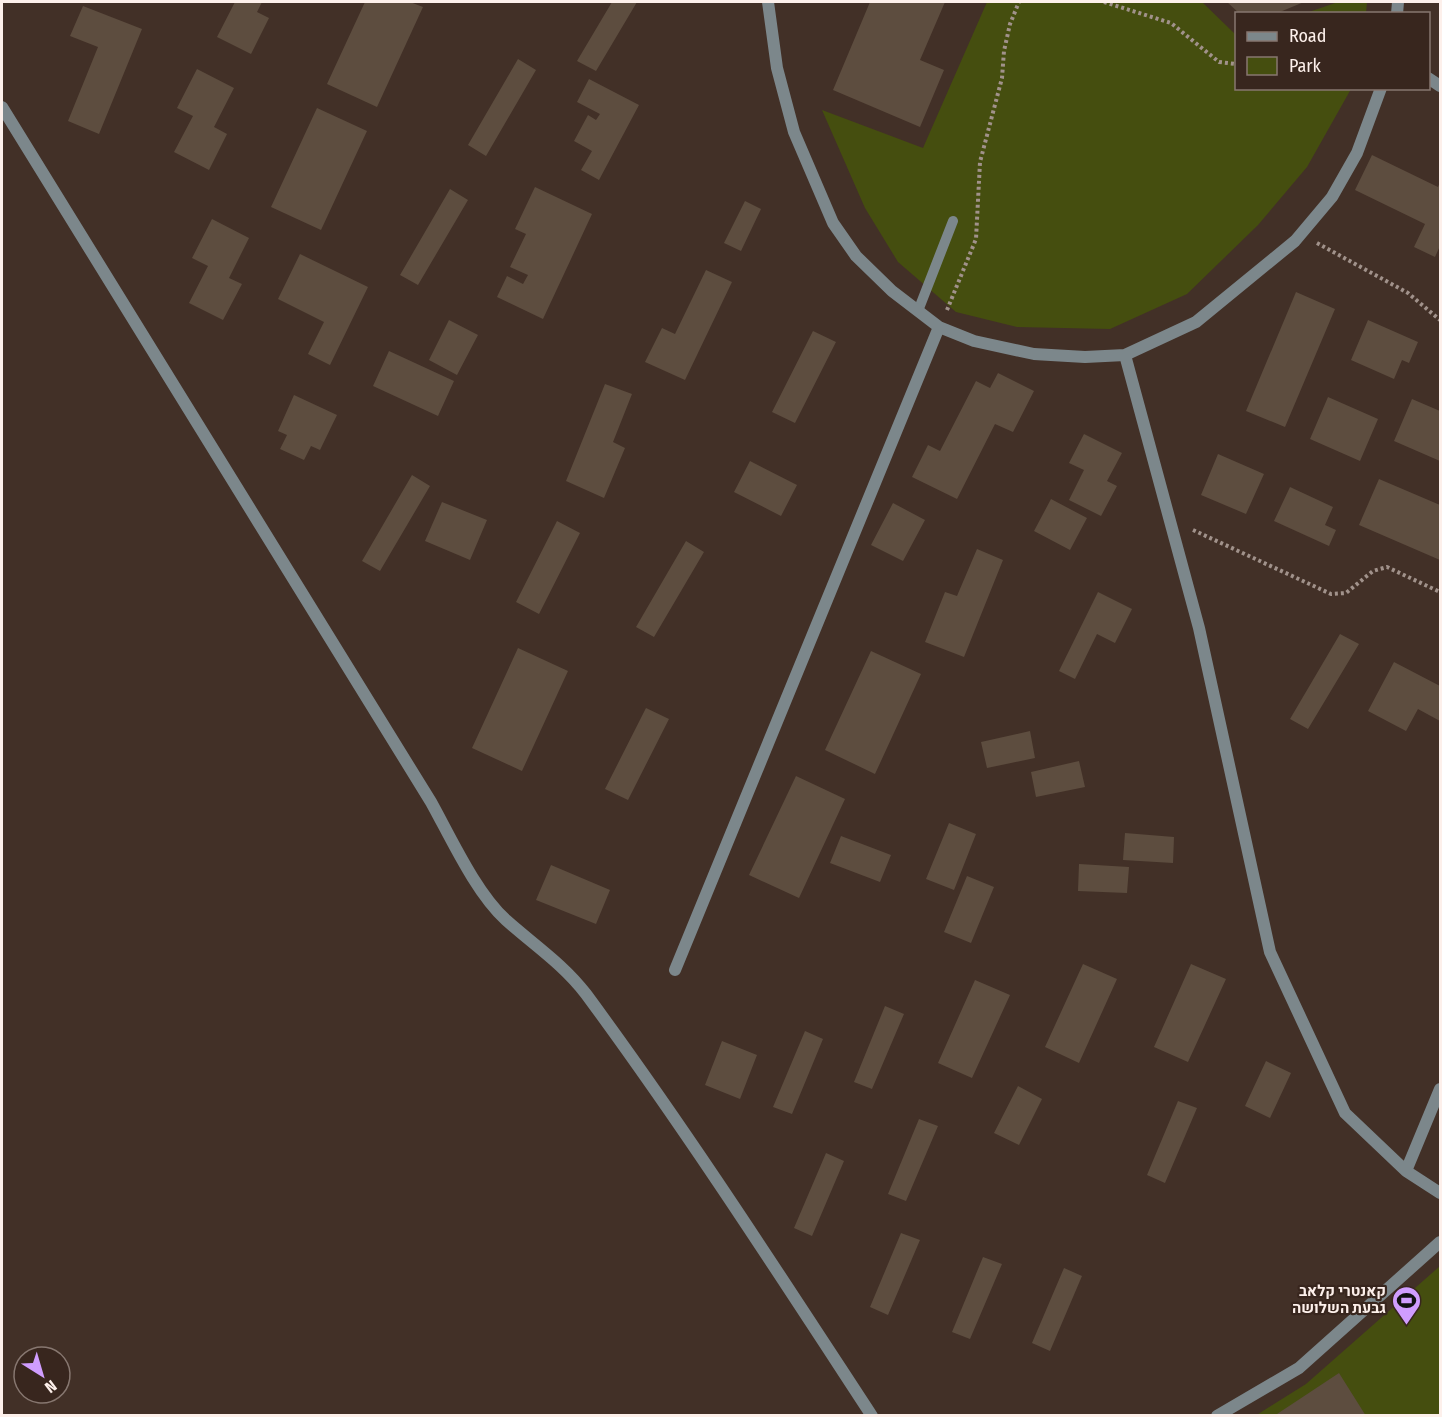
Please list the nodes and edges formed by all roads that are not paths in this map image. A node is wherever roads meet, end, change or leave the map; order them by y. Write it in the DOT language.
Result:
graph roads {
  1 [pos="768,2"];
  2 [pos="1380,90"];
  3 [pos="2,107"];
  4 [pos="953,221"];
  5 [pos="918,310"];
  6 [pos="939,327"];
  7 [pos="1125,355"];
  8 [pos="675,970"];
  9 [pos="1440,1089"];
  10 [pos="1406,1171"];
  11 [pos="1440,1193"];
  12 [pos="1440,1242"];
  13 [pos="872,1416"];
  14 [pos="1217,1416"];
  1 -- 5 [label="street"];
  2 -- 7 [label="street"];
  3 -- 13 [label="street"];
  4 -- 5 [label="lane"];
  5 -- 6 [label="street"];
  6 -- 7 [label="street"];
  6 -- 8 [label="street"];
  7 -- 10 [label="street"];
  9 -- 10 [label="street"];
  10 -- 11 [label="street"];
  12 -- 14 [label="street"];
}
